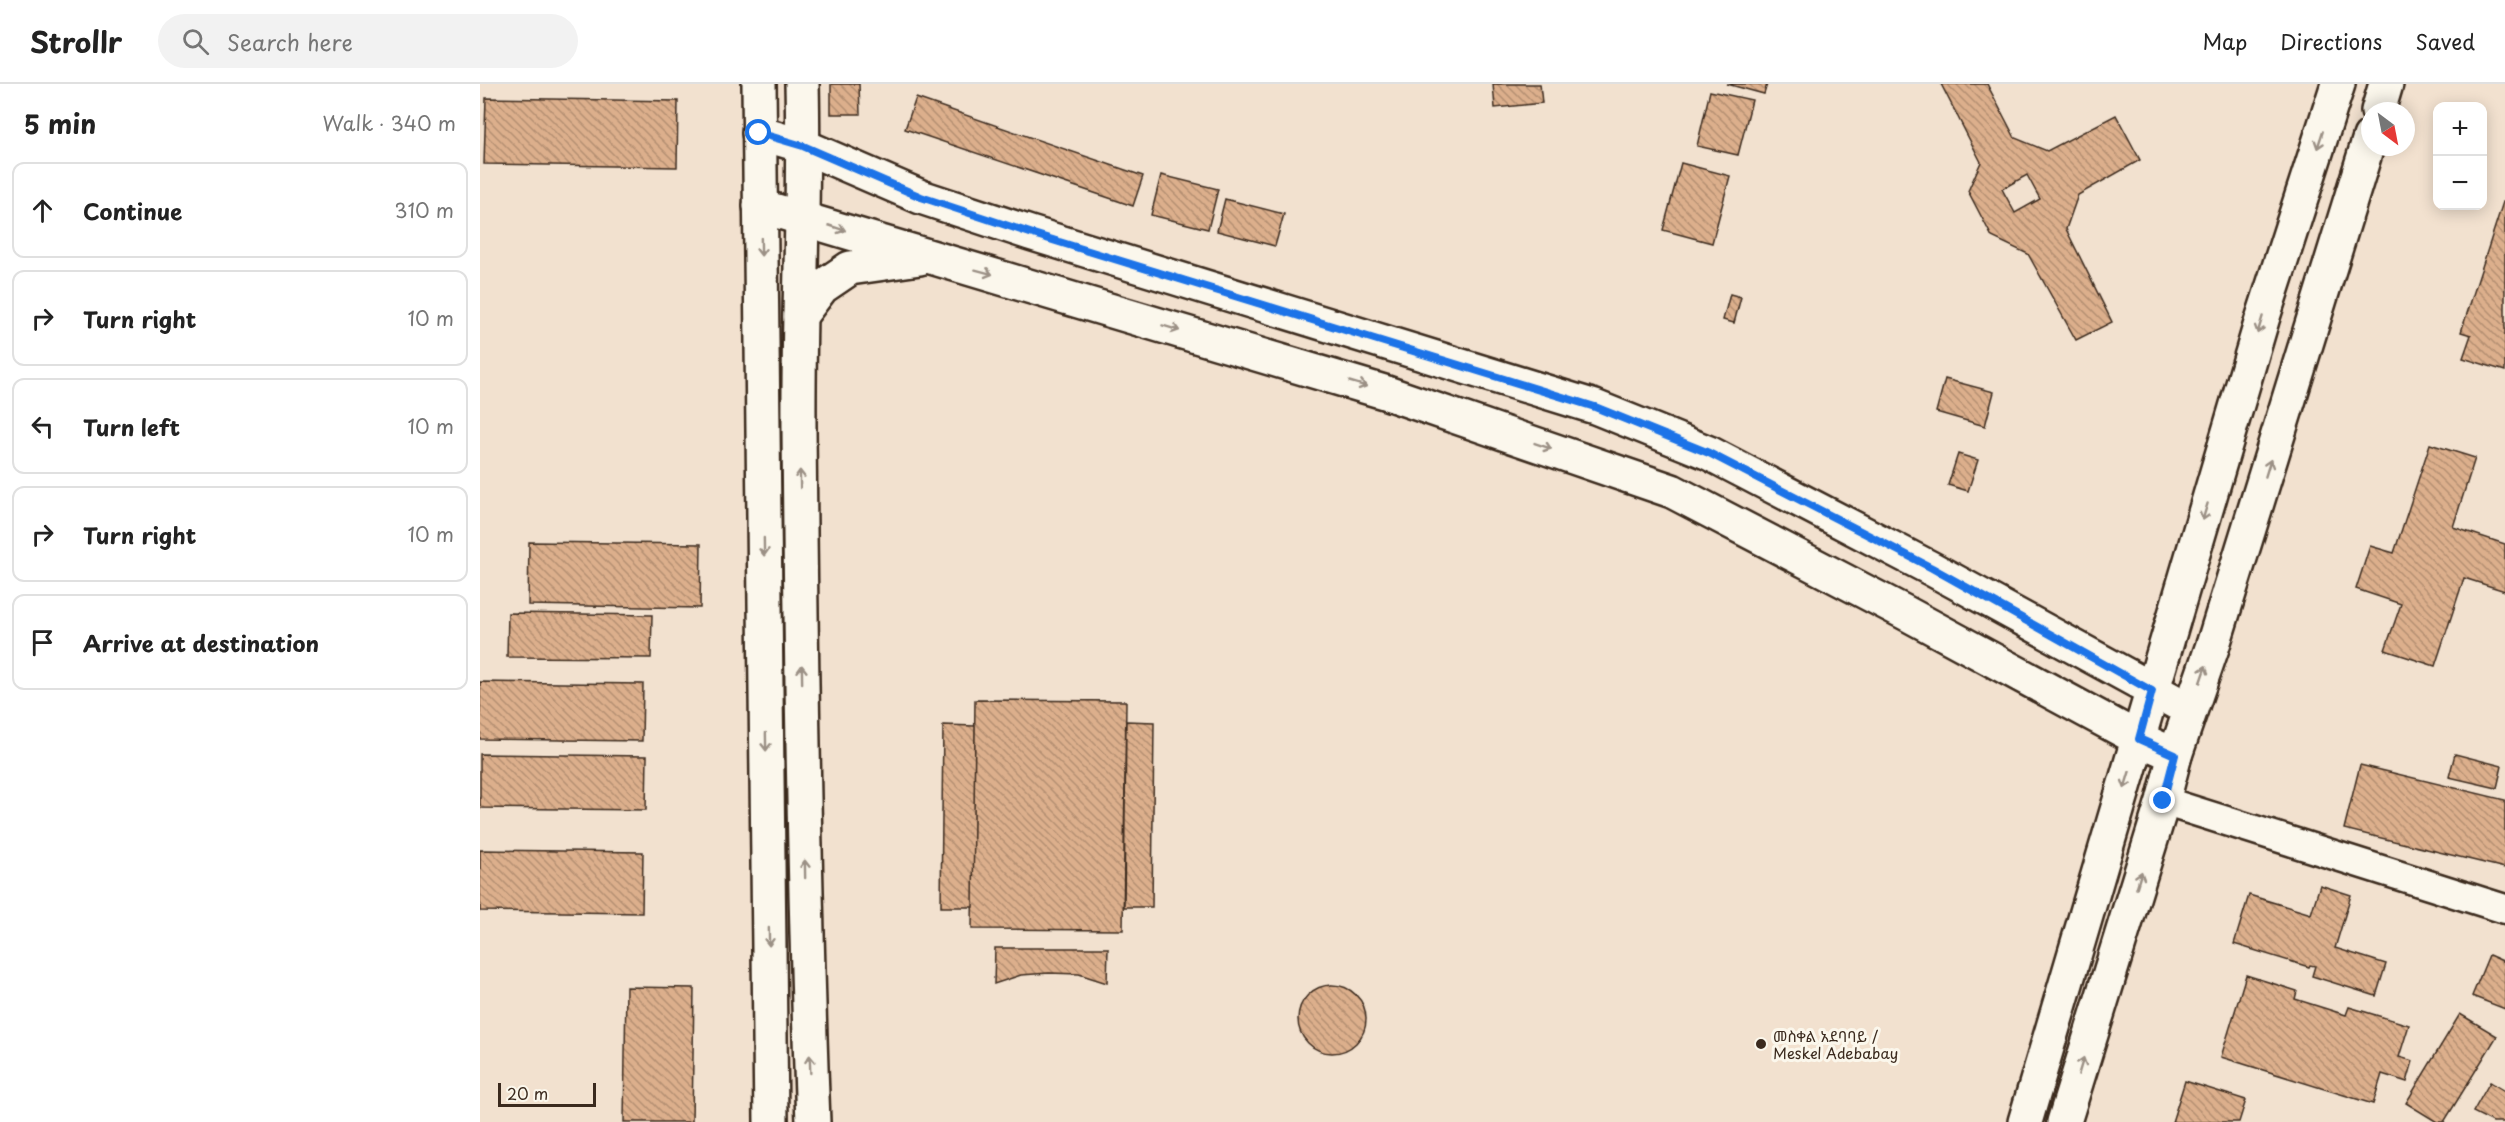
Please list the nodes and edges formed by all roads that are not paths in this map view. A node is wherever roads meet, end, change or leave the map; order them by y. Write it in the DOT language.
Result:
graph roads {
  1 [pos="759,84"];
  2 [pos="802,84"];
  3 [pos="2338,84"];
  4 [pos="2386,84"];
  5 [pos="2381,102"];
  6 [pos="759,133"];
  7 [pos="803,146"];
  8 [pos="2364,156"];
  9 [pos="760,206"];
  10 [pos="802,217"];
  11 [pos="928,257"];
  12 [pos="800,316"];
  13 [pos="2152,691"];
  14 [pos="2190,710"];
  15 [pos="2139,739"];
  16 [pos="2175,755"];
  17 [pos="2163,801"];
  18 [pos="2505,909"];
  19 [pos="771,1122"];
  20 [pos="813,1122"];
  21 [pos="2025,1122"];
  22 [pos="2064,1122"];
  1 -- 6 [label="main road"];
  2 -- 7 [label="main road"];
  3 -- 13 [label="main road, one-way"];
  4 -- 5 [label="main road"];
  6 -- 7 [label="main road"];
  6 -- 9 [label="main road"];
  7 -- 10 [label="main road"];
  7 -- 13 [label="main road"];
  14 -- 8 [label="main road, one-way"];
  9 -- 10 [label="main road"];
  9 -- 19 [label="main road, one-way"];
  10 -- 11 [label="main road, one-way"];
  10 -- 12 [label="main road"];
  11 -- 12 [label="main road"];
  11 -- 15 [label="main road, one-way"];
  20 -- 12 [label="main road, one-way"];
  13 -- 14 [label="main road"];
  13 -- 15 [label="main road"];
  14 -- 16 [label="main road"];
  15 -- 16 [label="main road"];
  15 -- 21 [label="main road, one-way"];
  16 -- 17 [label="main road"];
  17 -- 18 [label="street"];
  22 -- 17 [label="main road, one-way"];
}
